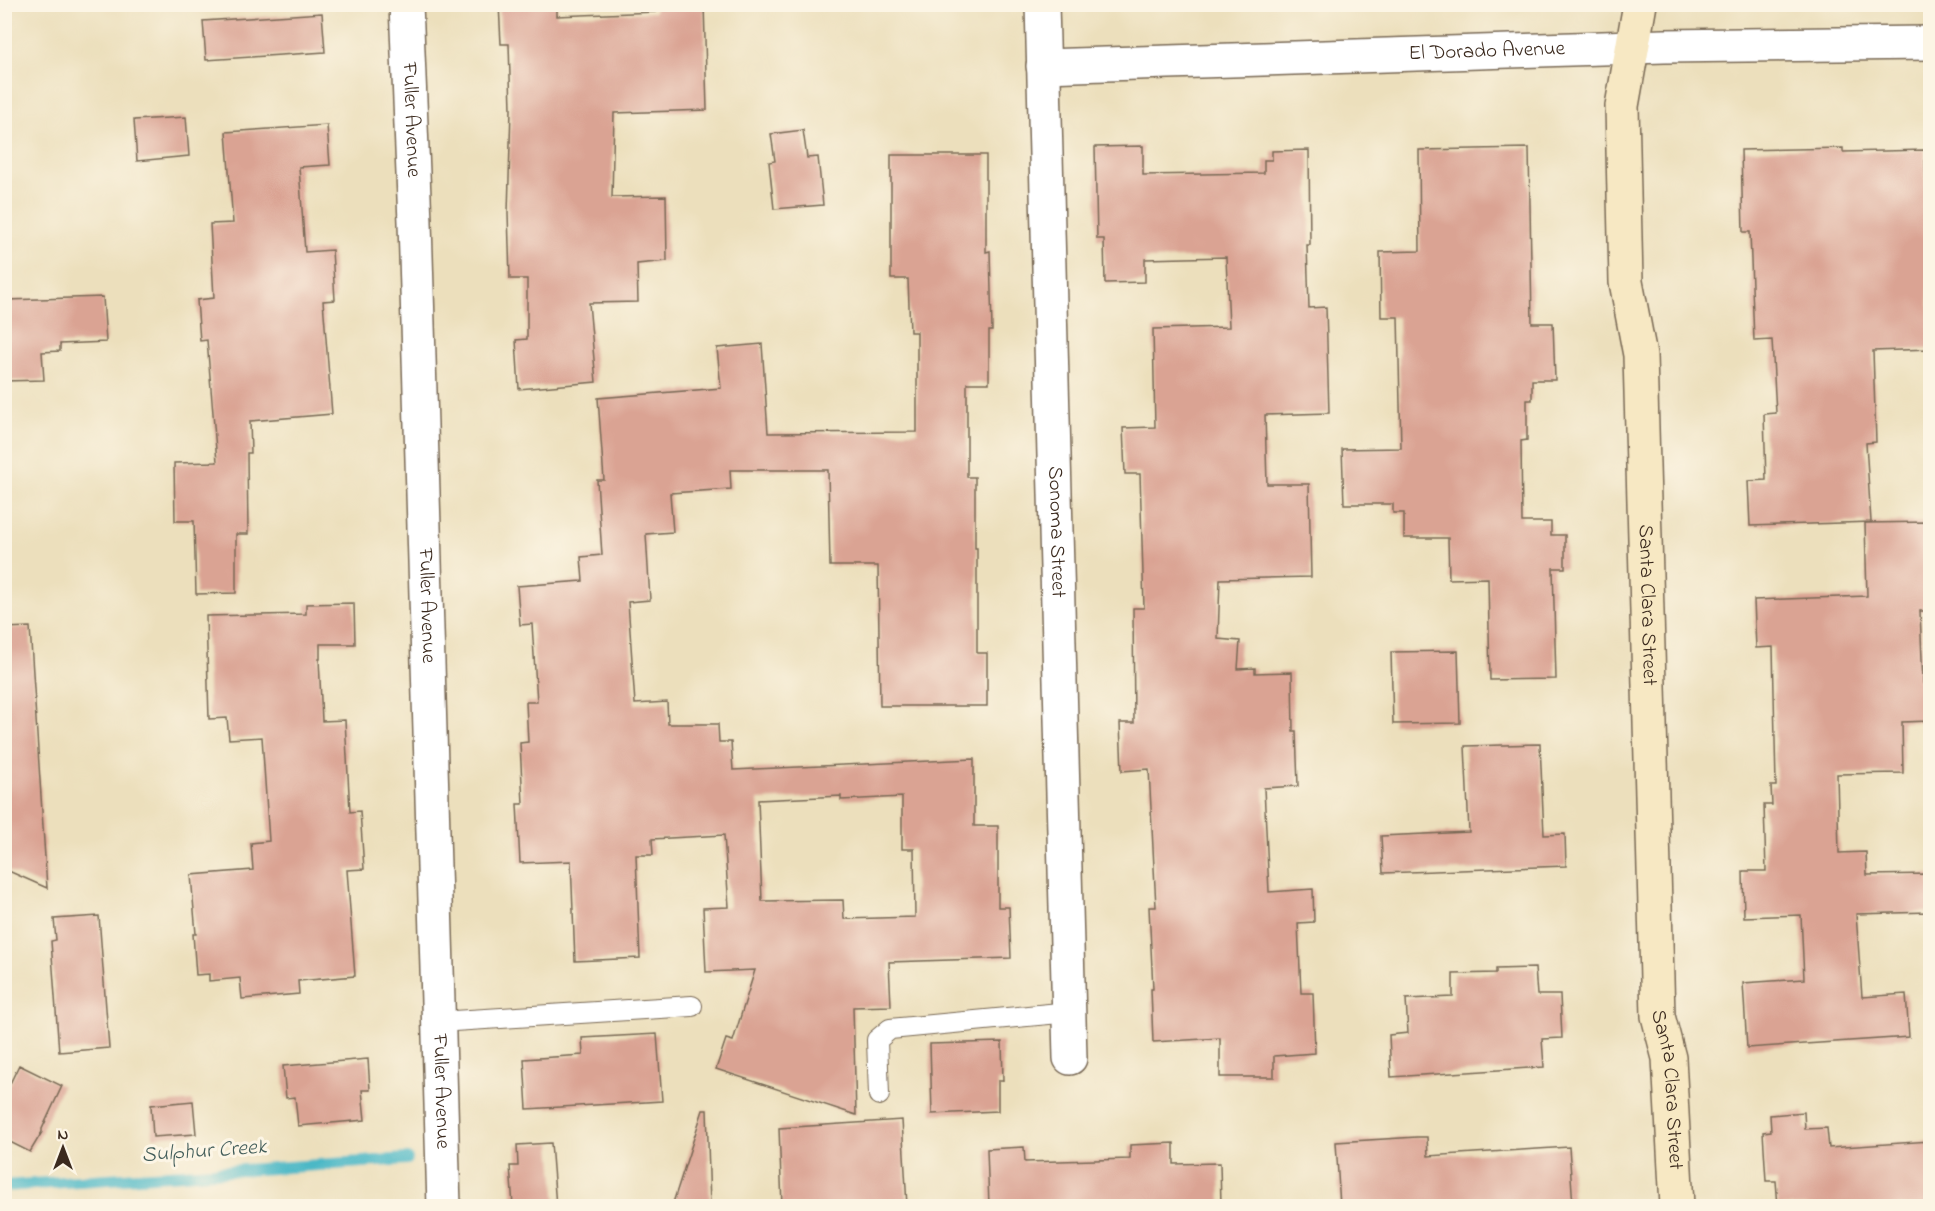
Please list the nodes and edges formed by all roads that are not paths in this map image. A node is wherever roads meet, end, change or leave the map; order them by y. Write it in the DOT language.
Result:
graph roads {
  1 [pos="406,4"];
  2 [pos="1042,4"];
  3 [pos="1640,4"];
  4 [pos="1930,43"];
  5 [pos="1634,48"];
  6 [pos="1043,66"];
  7 [pos="692,1006"];
  8 [pos="1070,1012"];
  9 [pos="438,1022"];
  10 [pos="1070,1058"];
  11 [pos="879,1095"];
  12 [pos="444,1206"];
  13 [pos="1677,1206"];
  1 -- 9 [label="street, Fuller Avenue"];
  2 -- 6 [label="street, Sonoma Street"];
  3 -- 5 [label="main road, Santa Clara Street"];
  4 -- 5 [label="street, El Dorado Avenue"];
  5 -- 6 [label="street, El Dorado Avenue"];
  5 -- 13 [label="main road, Santa Clara Street"];
  6 -- 8 [label="street, Sonoma Street"];
  7 -- 9 [label="lane"];
  8 -- 10 [label="street, Sonoma Street"];
  8 -- 11 [label="lane"];
  9 -- 12 [label="street, Fuller Avenue"];
}
